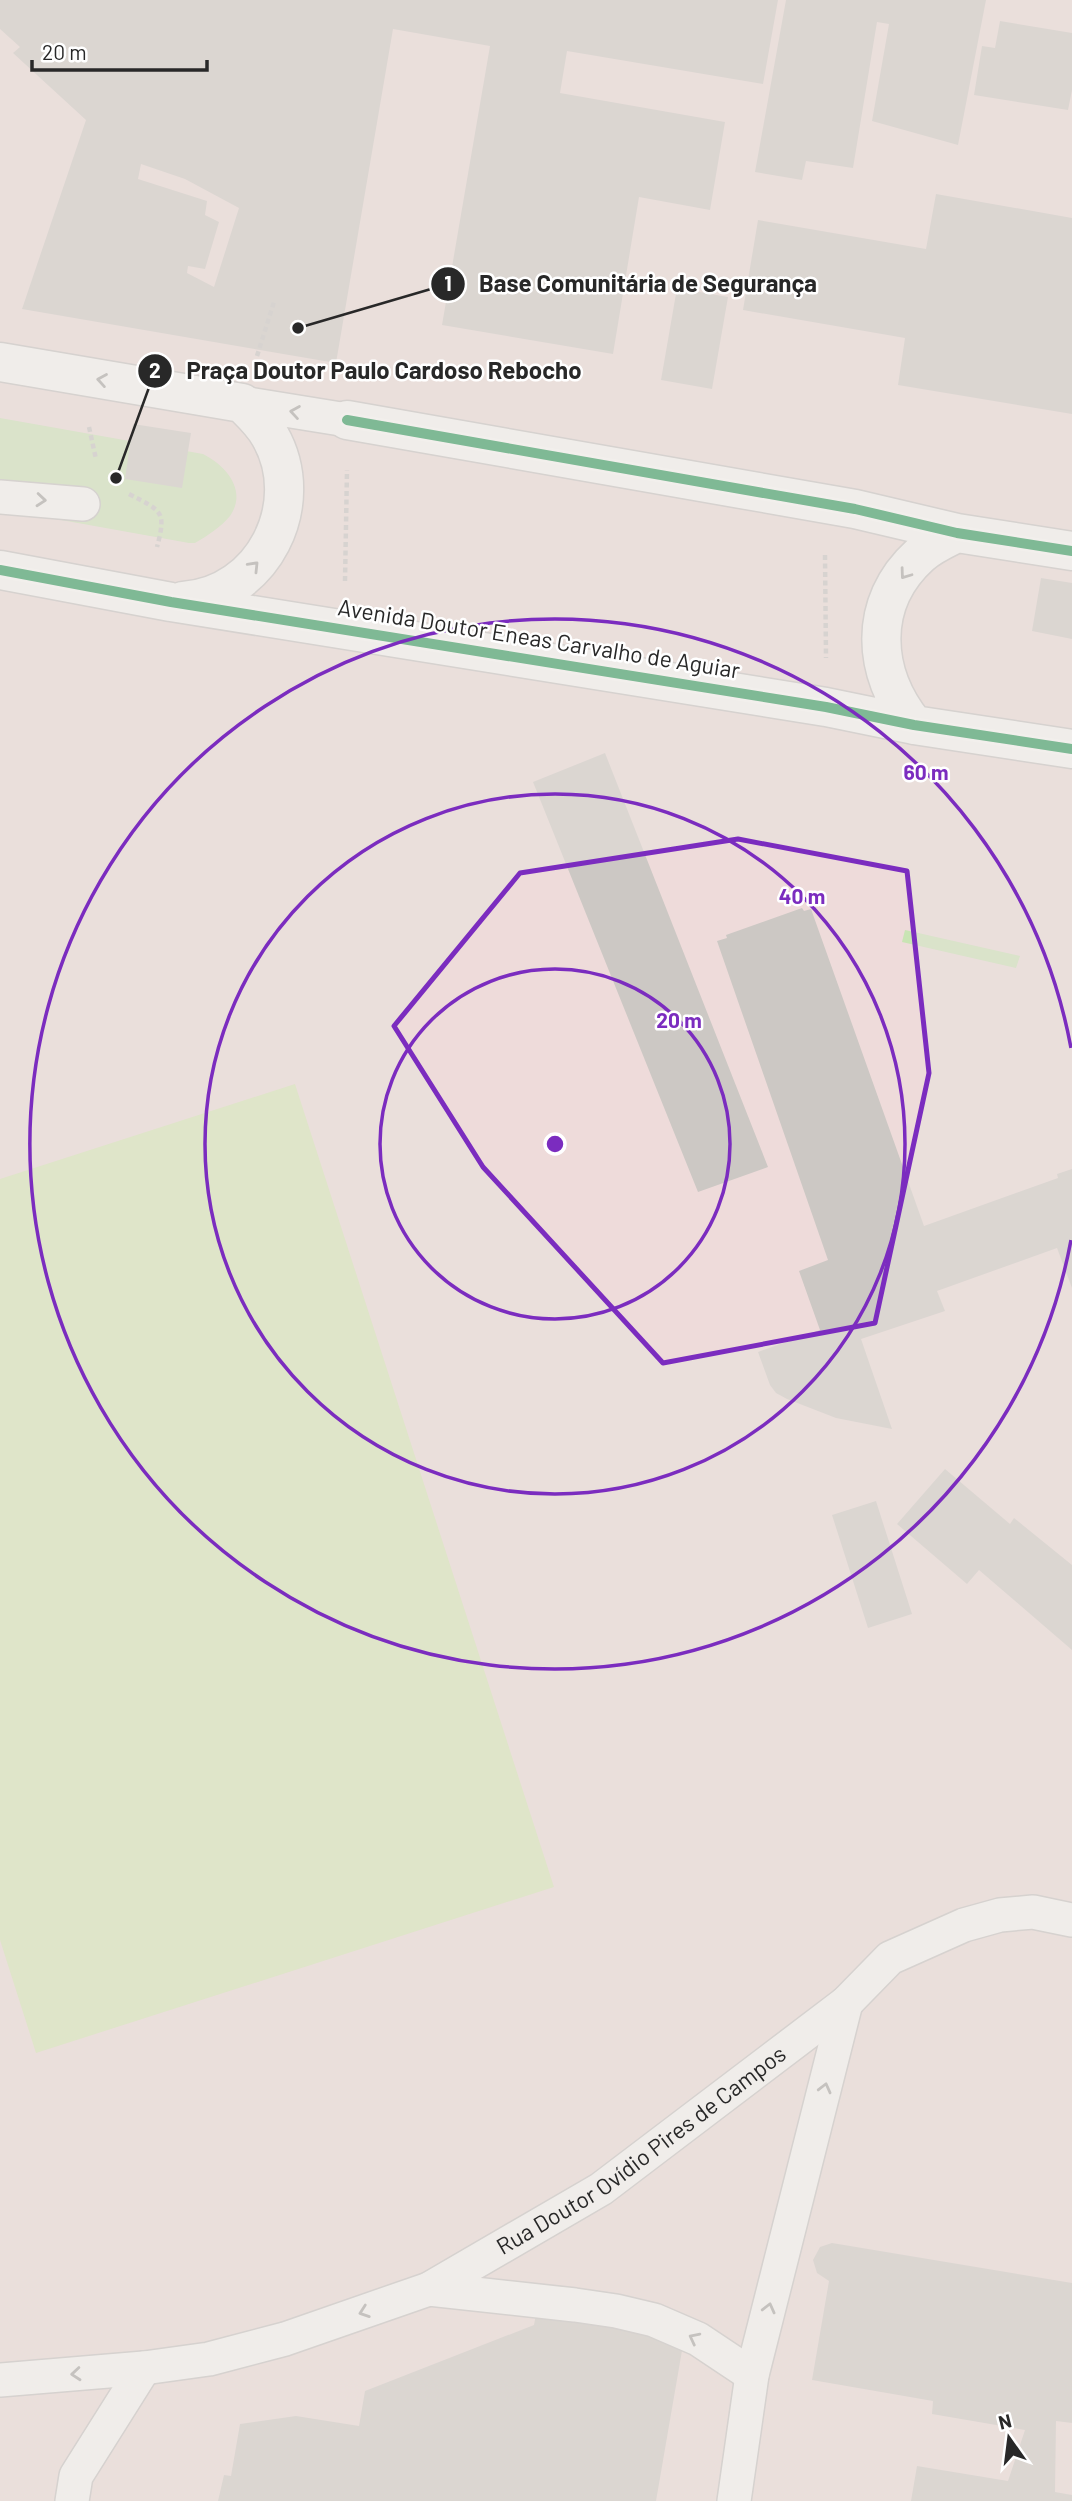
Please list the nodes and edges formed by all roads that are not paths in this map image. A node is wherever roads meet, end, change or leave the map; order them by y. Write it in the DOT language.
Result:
graph roads {
  1 [pos="0,362"];
  2 [pos="242,403"];
  3 [pos="347,420"];
  4 [pos="0,497"];
  5 [pos="83,504"];
  6 [pos="957,533"];
  7 [pos="1072,551"];
  8 [pos="0,570"];
  9 [pos="171,602"];
  10 [pos="914,725"];
  11 [pos="1072,749"];
  12 [pos="1072,1920"];
  13 [pos="846,2003"];
  14 [pos="429,2289"];
  15 [pos="144,2368"];
  16 [pos="752,2375"];
  17 [pos="0,2380"];
  18 [pos="72,2501"];
  19 [pos="734,2501"];
  2 -- 1 [label="street, one-way"];
  3 -- 2 [label="lane, one-way"];
  9 -- 2 [label="street, one-way"];
  3 -- 6 [label="street"];
  4 -- 5 [label="lane, one-way"];
  6 -- 7 [label="street"];
  6 -- 10 [label="street, one-way"];
  8 -- 9 [label="street, Avenida Doutor Eneas Carvalho de Aguiar"];
  9 -- 10 [label="street, Avenida Doutor Eneas Carvalho de Aguiar"];
  10 -- 11 [label="street, Avenida Doutor Eneas Carvalho de Aguiar"];
  12 -- 13 [label="lane, Rua Doutor Ovídio Pires de Campos"];
  13 -- 14 [label="lane, Rua Doutor Ovídio Pires de Campos"];
  16 -- 13 [label="lane, one-way"];
  14 -- 15 [label="lane, Rua Doutor Ovídio Pires de Campos, one-way"];
  16 -- 14 [label="lane, Rua Doutor Ovídio Pires de Campos, one-way"];
  15 -- 17 [label="lane, Rua Doutor Ovídio Pires de Campos, one-way"];
  15 -- 18 [label="lane"];
  16 -- 19 [label="lane"];
}
